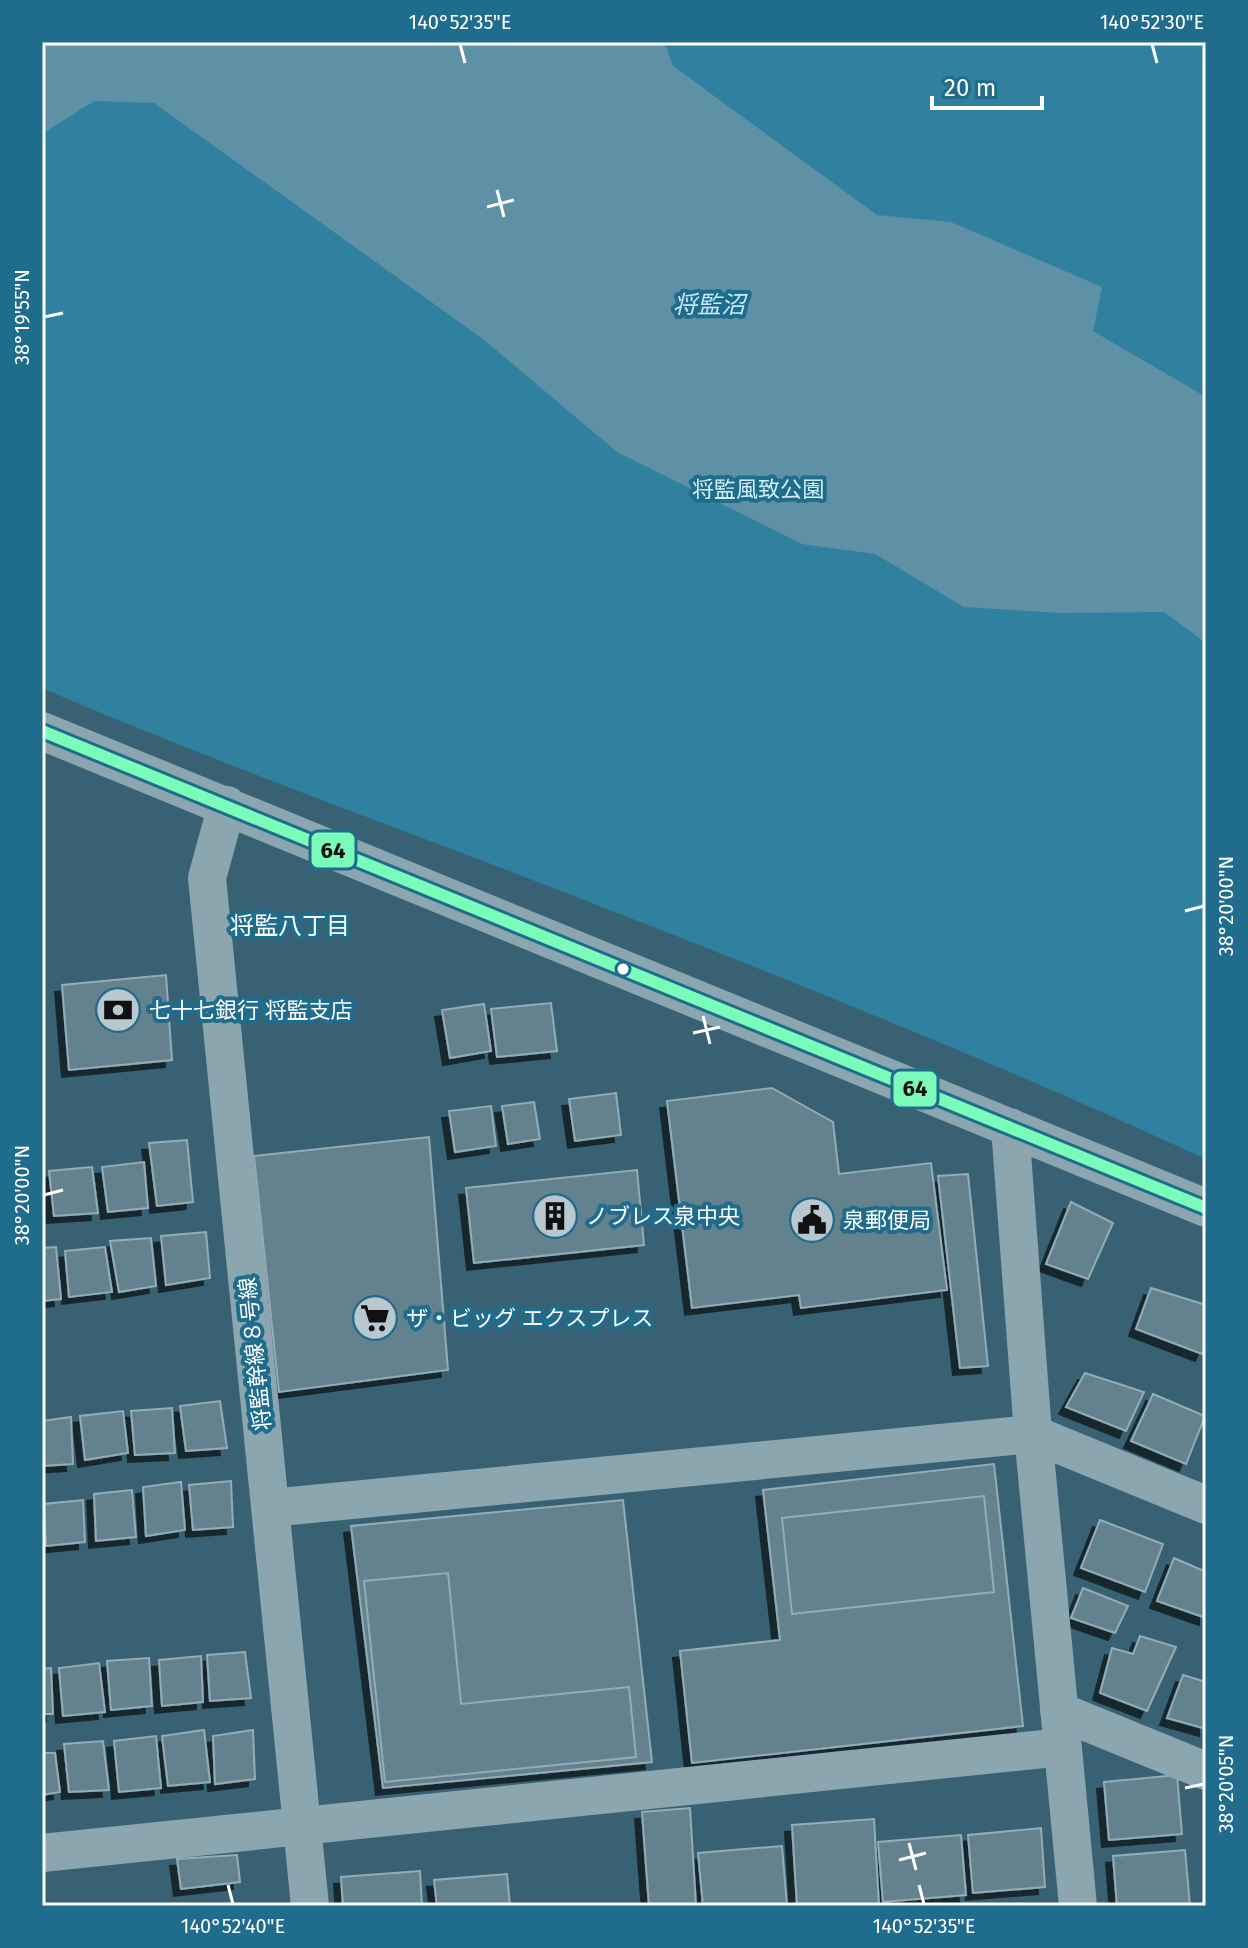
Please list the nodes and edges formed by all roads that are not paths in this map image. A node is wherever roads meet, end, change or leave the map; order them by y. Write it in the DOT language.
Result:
graph roads {
  1 [pos="42,731"];
  2 [pos="227,805"];
  3 [pos="1010,1127"];
  4 [pos="1206,1208"];
  5 [pos="1033,1434"];
  6 [pos="1206,1505"];
  7 [pos="270,1508"];
  8 [pos="1061,1729"];
  9 [pos="1206,1771"];
  10 [pos="302,1826"];
  11 [pos="42,1853"];
  12 [pos="310,1906"];
  13 [pos="1078,1906"];
  1 -- 2 [label="street"];
  2 -- 3 [label="street"];
  2 -- 7 [label="street, 将監幹線８号線"];
  3 -- 4 [label="street"];
  3 -- 5 [label="street"];
  5 -- 6 [label="street"];
  5 -- 7 [label="street"];
  5 -- 8 [label="street"];
  7 -- 10 [label="street, 将監幹線８号線"];
  8 -- 9 [label="street"];
  8 -- 10 [label="street"];
  8 -- 13 [label="street"];
  10 -- 11 [label="street"];
  10 -- 12 [label="street, 将監幹線８号線"];
}
